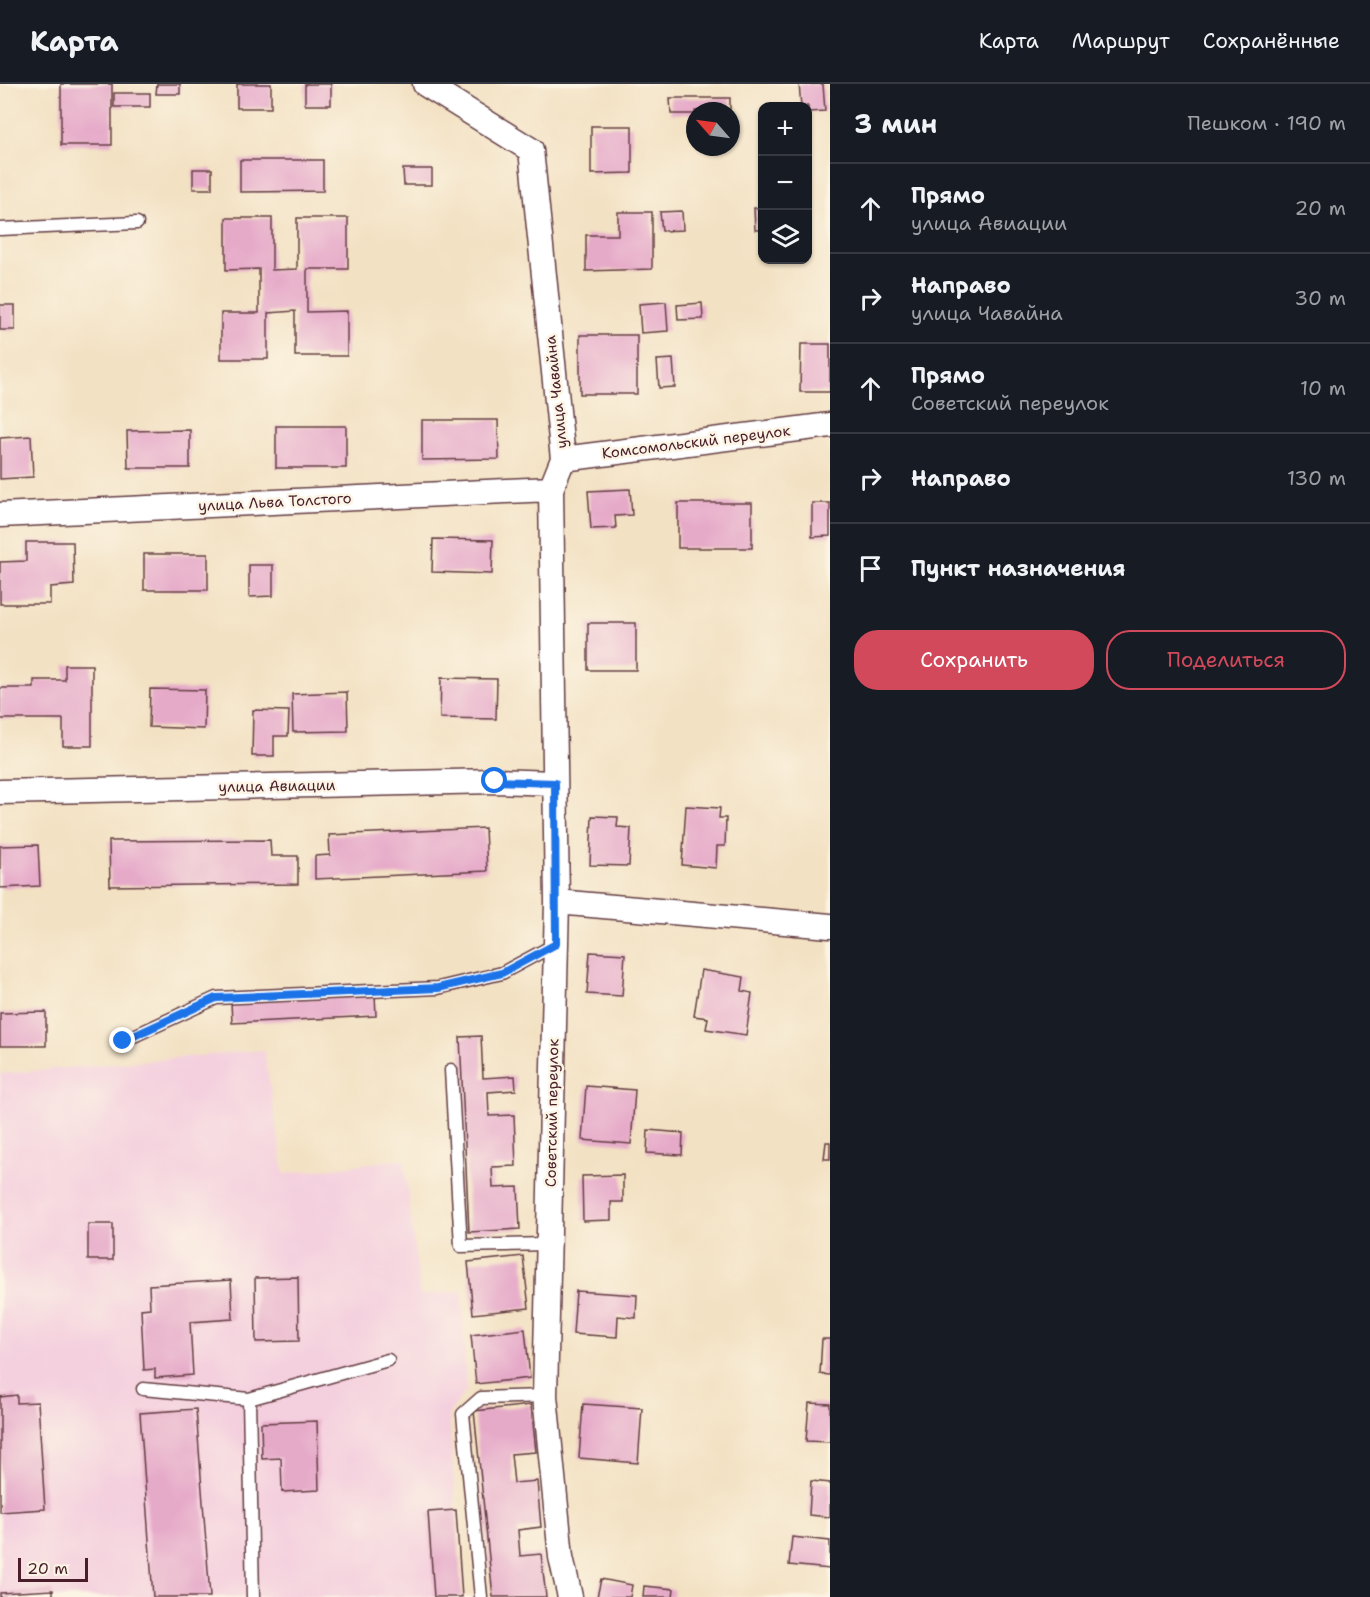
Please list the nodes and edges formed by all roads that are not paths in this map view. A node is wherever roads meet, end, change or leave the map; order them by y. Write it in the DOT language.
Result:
graph roads {
  1 [pos="425,84"];
  2 [pos="137,223"];
  3 [pos="0,229"];
  4 [pos="830,425"];
  5 [pos="562,459"];
  6 [pos="551,489"];
  7 [pos="0,515"];
  8 [pos="555,783"];
  9 [pos="0,792"];
  10 [pos="557,902"];
  11 [pos="830,926"];
  12 [pos="556,944"];
  13 [pos="123,1041"];
  14 [pos="451,1070"];
  15 [pos="548,1244"];
  16 [pos="388,1360"];
  17 [pos="143,1389"];
  18 [pos="545,1396"];
  19 [pos="249,1399"];
  20 [pos="253,1597"];
  21 [pos="481,1597"];
  22 [pos="570,1597"];
  1 -- 5 [label="street, улица Чавайна"];
  2 -- 3 [label="lane"];
  4 -- 5 [label="street, Комсомольский переулок"];
  5 -- 6 [label="street, улица Чавайна"];
  6 -- 7 [label="street, улица Льва Толстого"];
  6 -- 8 [label="street, улица Чавайна"];
  8 -- 9 [label="street, улица Авиации"];
  8 -- 10 [label="street, улица Чавайна"];
  10 -- 11 [label="street"];
  10 -- 12 [label="street, Советский переулок"];
  12 -- 13 [label="lane"];
  12 -- 15 [label="street, Советский переулок"];
  14 -- 15 [label="lane"];
  15 -- 18 [label="street, Советский переулок"];
  16 -- 19 [label="lane"];
  17 -- 19 [label="lane"];
  18 -- 21 [label="lane"];
  18 -- 22 [label="street, Советский переулок"];
  19 -- 20 [label="lane"];
}
